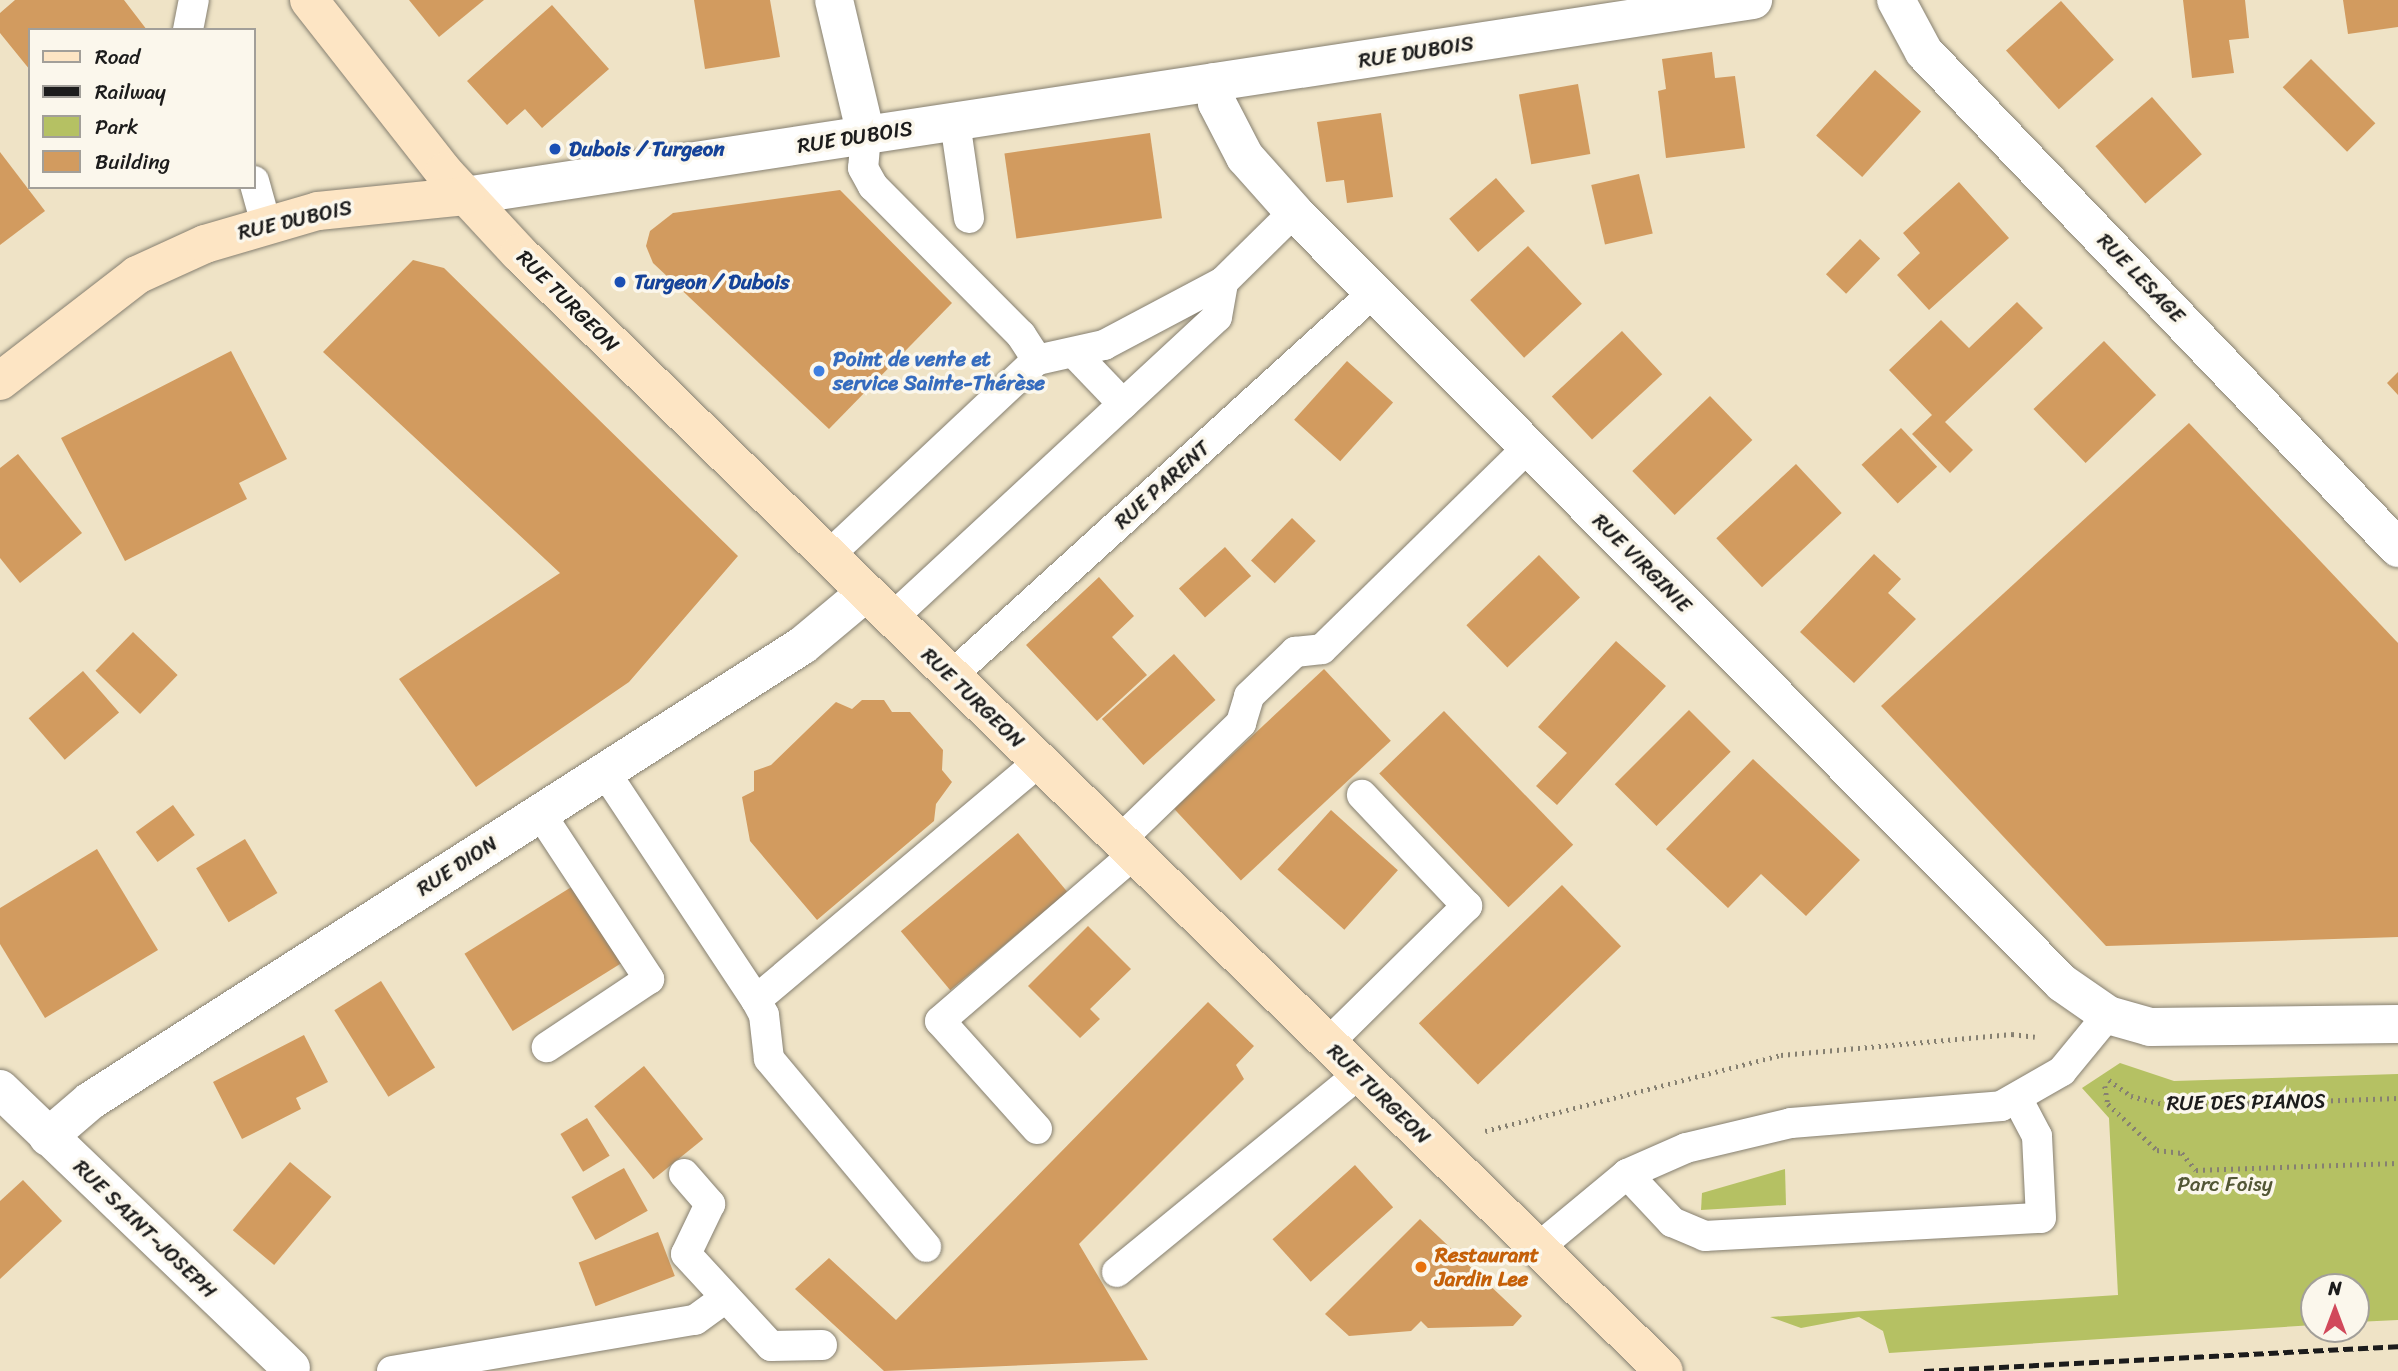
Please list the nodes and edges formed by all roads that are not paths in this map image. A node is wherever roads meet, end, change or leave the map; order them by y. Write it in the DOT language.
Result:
graph roads {
  1 [pos="194,0"];
  2 [pos="309,0"];
  3 [pos="834,0"];
  4 [pos="1753,0"];
  5 [pos="1896,0"];
  6 [pos="188,28"];
  7 [pos="1214,82"];
  8 [pos="956,122"];
  9 [pos="866,135"];
  10 [pos="256,188"];
  11 [pos="465,196"];
  12 [pos="1294,212"];
  13 [pos="969,218"];
  14 [pos="266,224"];
  15 [pos="1223,282"];
  16 [pos="1373,293"];
  17 [pos="1076,355"];
  18 [pos="1037,360"];
  19 [pos="0,381"];
  20 [pos="1123,404"];
  21 [pos="1527,447"];
  22 [pos="2398,548"];
  23 [pos="827,557"];
  24 [pos="877,606"];
  25 [pos="950,677"];
  26 [pos="1039,762"];
  27 [pos="605,772"];
  28 [pos="1362,795"];
  29 [pos="540,813"];
  30 [pos="1126,848"];
  31 [pos="756,1000"];
  32 [pos="2108,1015"];
  33 [pos="2398,1024"];
  34 [pos="1327,1044"];
  35 [pos="547,1047"];
  36 [pos="1359,1074"];
  37 [pos="0,1089"];
  38 [pos="2017,1098"];
  39 [pos="1037,1129"];
  40 [pos="48,1137"];
  41 [pos="684,1174"];
  42 [pos="1627,1174"];
  43 [pos="926,1247"];
  44 [pos="1539,1247"];
  45 [pos="1117,1272"];
  46 [pos="725,1298"];
  47 [pos="822,1345"];
  48 [pos="295,1370"];
  49 [pos="393,1371"];
  50 [pos="1664,1371"];
  1 -- 6 [label="lane"];
  2 -- 11 [label="street, RUE TURGEON"];
  3 -- 9 [label="street"];
  4 -- 7 [label="street, RUE DUBOIS"];
  5 -- 22 [label="street, RUE LESAGE"];
  7 -- 8 [label="street, RUE DUBOIS"];
  7 -- 12 [label="street, RUE VIRGINIE"];
  8 -- 9 [label="street, RUE DUBOIS"];
  8 -- 13 [label="lane"];
  9 -- 11 [label="street, RUE DUBOIS"];
  9 -- 18 [label="lane"];
  10 -- 14 [label="lane"];
  11 -- 14 [label="street, RUE DUBOIS"];
  11 -- 23 [label="street, RUE TURGEON"];
  12 -- 15 [label="lane"];
  12 -- 16 [label="street, RUE VIRGINIE"];
  14 -- 19 [label="street, RUE DUBOIS"];
  15 -- 17 [label="lane"];
  15 -- 20 [label="lane"];
  16 -- 21 [label="street, RUE VIRGINIE"];
  16 -- 25 [label="lane, RUE PARENT"];
  17 -- 18 [label="lane"];
  17 -- 20 [label="lane"];
  18 -- 23 [label="lane"];
  20 -- 24 [label="lane"];
  21 -- 30 [label="lane"];
  21 -- 32 [label="street, RUE VIRGINIE"];
  23 -- 24 [label="street, RUE TURGEON"];
  24 -- 25 [label="street, RUE TURGEON"];
  24 -- 27 [label="street, RUE DION"];
  25 -- 26 [label="street, RUE TURGEON"];
  26 -- 30 [label="street, RUE TURGEON"];
  26 -- 31 [label="lane"];
  27 -- 29 [label="street, RUE DION"];
  27 -- 31 [label="lane"];
  28 -- 34 [label="lane"];
  29 -- 35 [label="lane"];
  29 -- 40 [label="street, RUE DION"];
  30 -- 34 [label="street, RUE TURGEON"];
  30 -- 39 [label="lane"];
  31 -- 43 [label="lane"];
  32 -- 33 [label="street"];
  32 -- 38 [label="lane"];
  34 -- 36 [label="street, RUE TURGEON"];
  36 -- 44 [label="street, RUE TURGEON"];
  36 -- 45 [label="lane"];
  37 -- 40 [label="street, RUE SAINT-JOSEPH"];
  38 -- 42 [label="lane"];
  38 -- 42 [label="lane"];
  40 -- 48 [label="street, RUE SAINT-JOSEPH"];
  41 -- 46 [label="lane"];
  42 -- 44 [label="lane"];
  44 -- 50 [label="street, RUE TURGEON"];
  46 -- 47 [label="lane"];
  46 -- 49 [label="lane"];
}
